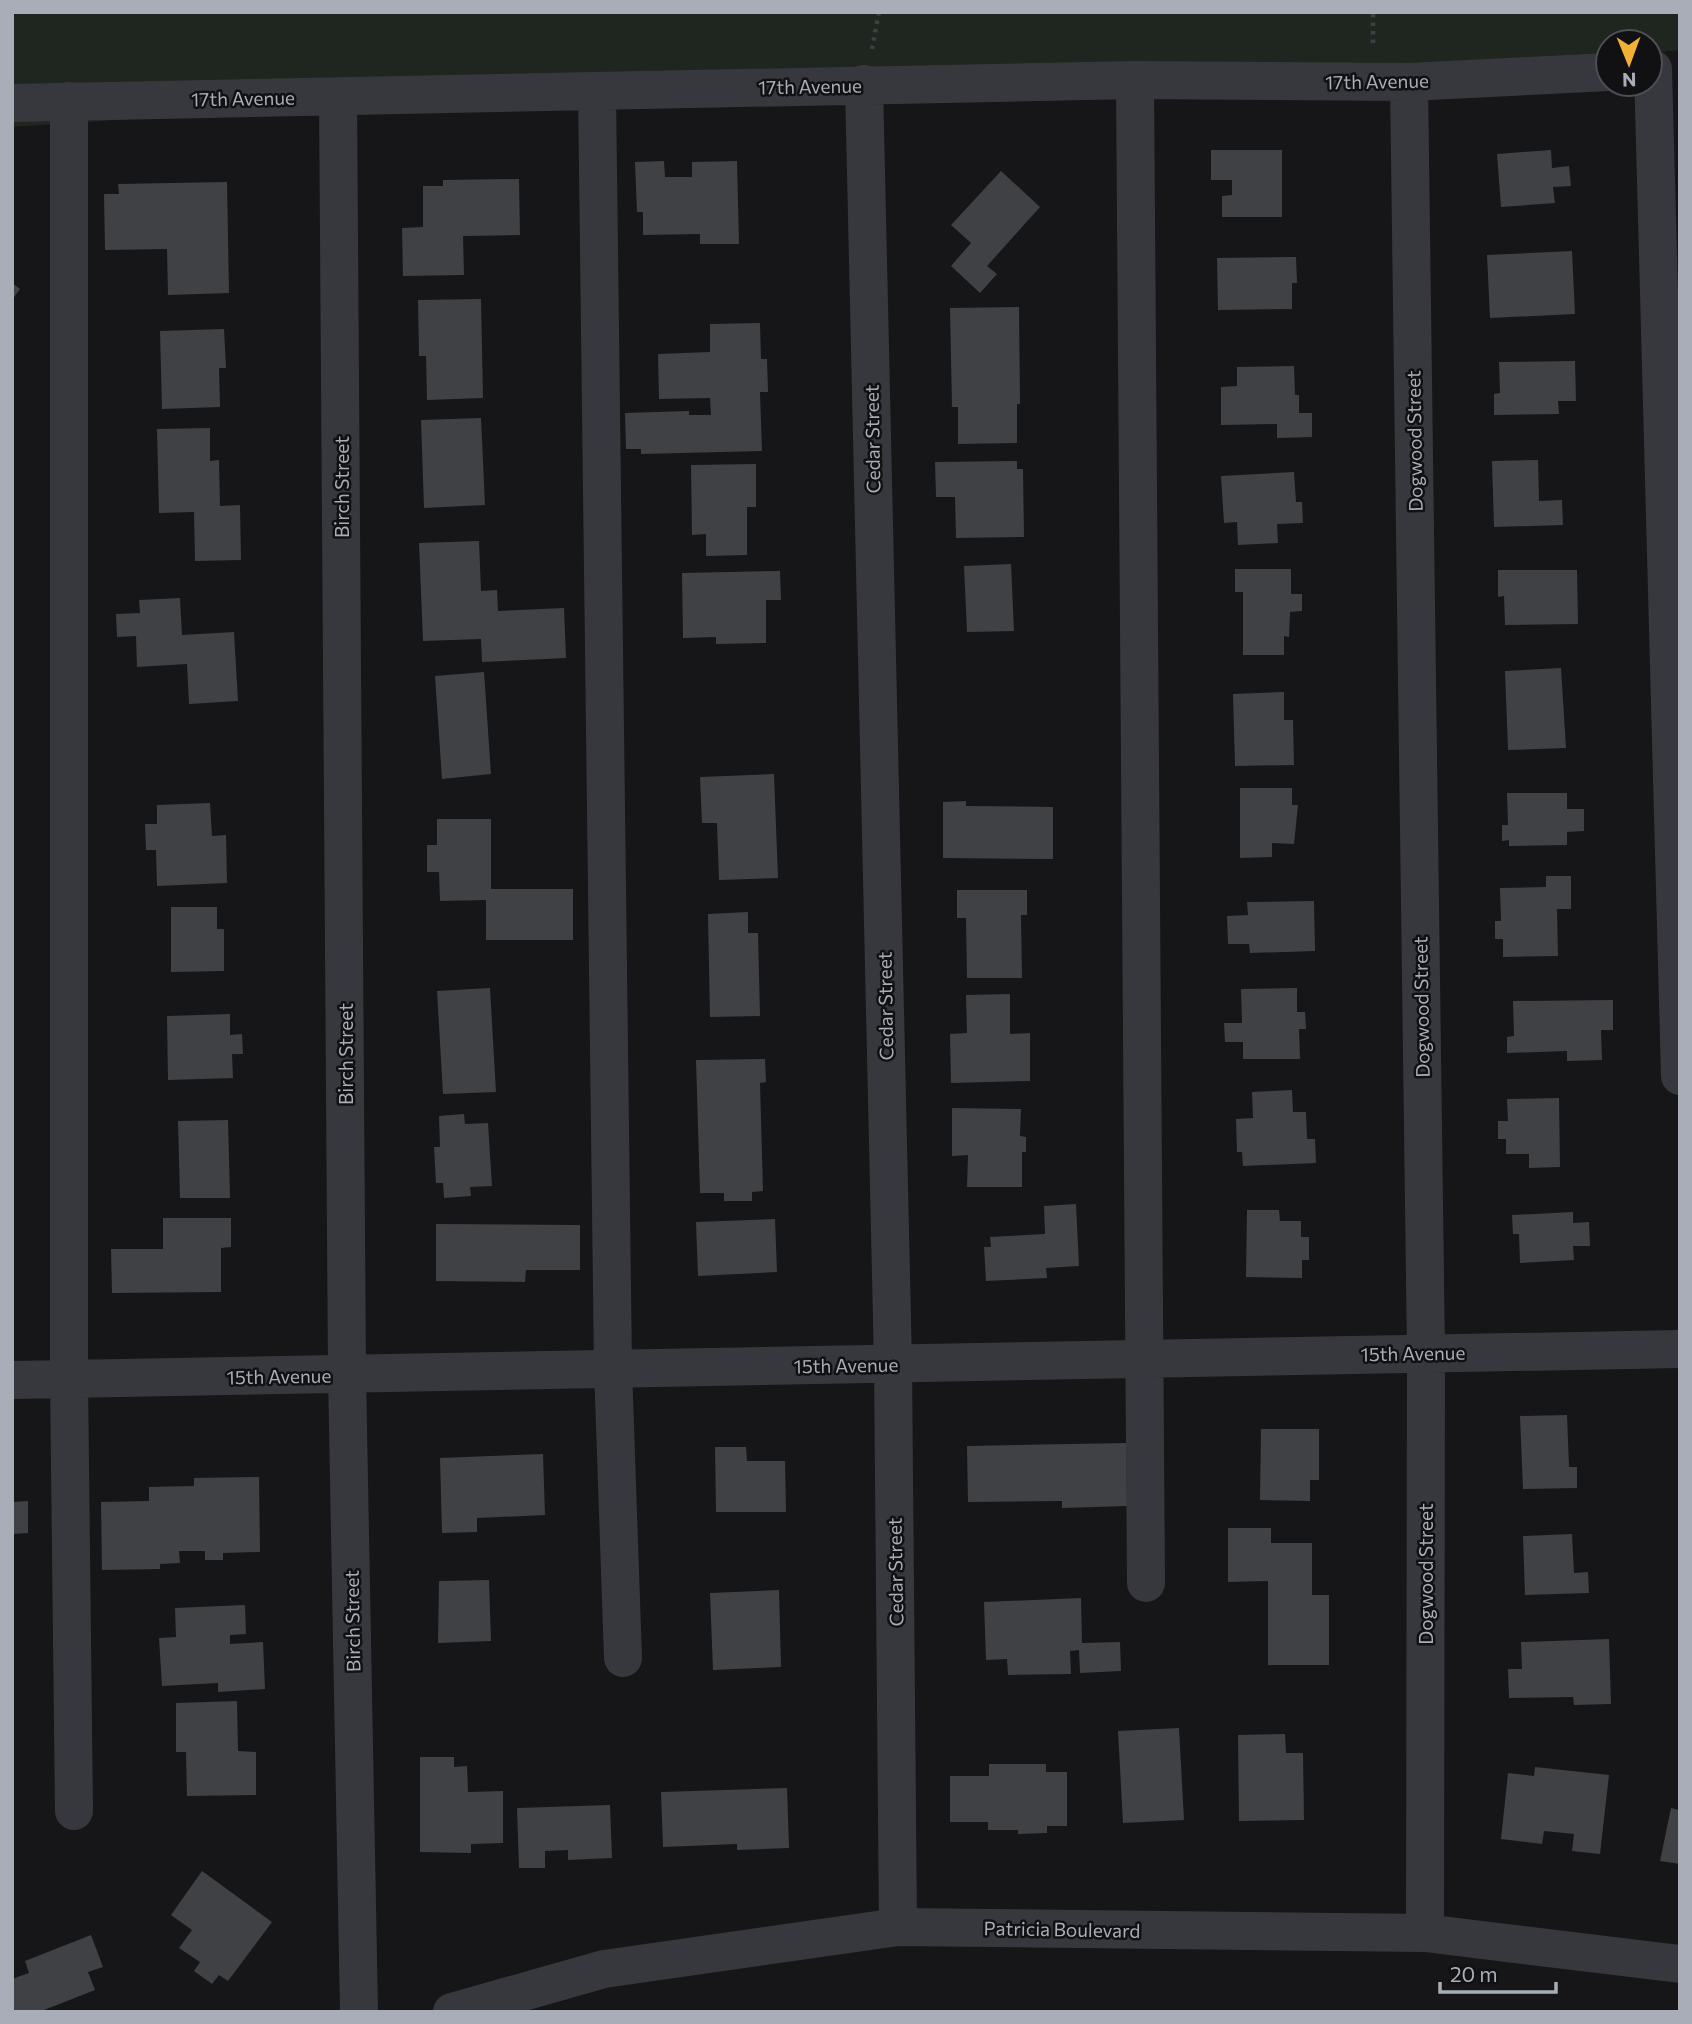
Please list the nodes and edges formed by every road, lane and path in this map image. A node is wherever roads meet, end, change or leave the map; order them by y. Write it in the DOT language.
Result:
graph roads {
  1 [pos="1594,73"];
  2 [pos="1135,80"];
  3 [pos="1409,82"];
  4 [pos="864,84"];
  5 [pos="597,91"];
  6 [pos="338,96"];
  7 [pos="1662,98"];
  8 [pos="69,102"];
  9 [pos="12,103"];
  10 [pos="1680,1076"];
  11 [pos="1680,1349"];
  12 [pos="1426,1353"];
  13 [pos="1143,1359"];
  14 [pos="893,1364"];
  15 [pos="612,1368"];
  16 [pos="348,1374"];
  17 [pos="69,1379"];
  18 [pos="12,1380"];
  19 [pos="1146,1583"];
  20 [pos="622,1658"];
  21 [pos="74,1811"];
  22 [pos="898,1927"];
  23 [pos="1425,1933"];
  24 [pos="1680,1964"];
  25 [pos="359,2012"];
  26 [pos="452,2012"];
  1 -- 3 [label="street, 17th Avenue"];
  2 -- 3 [label="street, 17th Avenue"];
  2 -- 4 [label="street, 17th Avenue"];
  2 -- 13 [label="street"];
  3 -- 12 [label="street, Dogwood Street"];
  4 -- 5 [label="street, 17th Avenue"];
  4 -- 14 [label="street, Cedar Street"];
  5 -- 6 [label="street, 17th Avenue"];
  5 -- 15 [label="street"];
  6 -- 8 [label="street, 17th Avenue"];
  6 -- 16 [label="street, Birch Street"];
  7 -- 10 [label="street"];
  8 -- 9 [label="street, 17th Avenue"];
  8 -- 17 [label="street"];
  11 -- 12 [label="street, 15th Avenue"];
  12 -- 13 [label="street, 15th Avenue"];
  12 -- 23 [label="street, Dogwood Street"];
  13 -- 14 [label="street, 15th Avenue"];
  13 -- 19 [label="street"];
  14 -- 15 [label="street, 15th Avenue"];
  14 -- 22 [label="street, Cedar Street"];
  15 -- 16 [label="street, 15th Avenue"];
  15 -- 20 [label="street"];
  16 -- 17 [label="street, 15th Avenue"];
  16 -- 25 [label="street, Birch Street"];
  17 -- 18 [label="street, 15th Avenue"];
  17 -- 21 [label="street"];
  22 -- 23 [label="street, Patricia Boulevard"];
  22 -- 26 [label="street, Patricia Boulevard"];
  23 -- 24 [label="street, Patricia Boulevard"];
}
